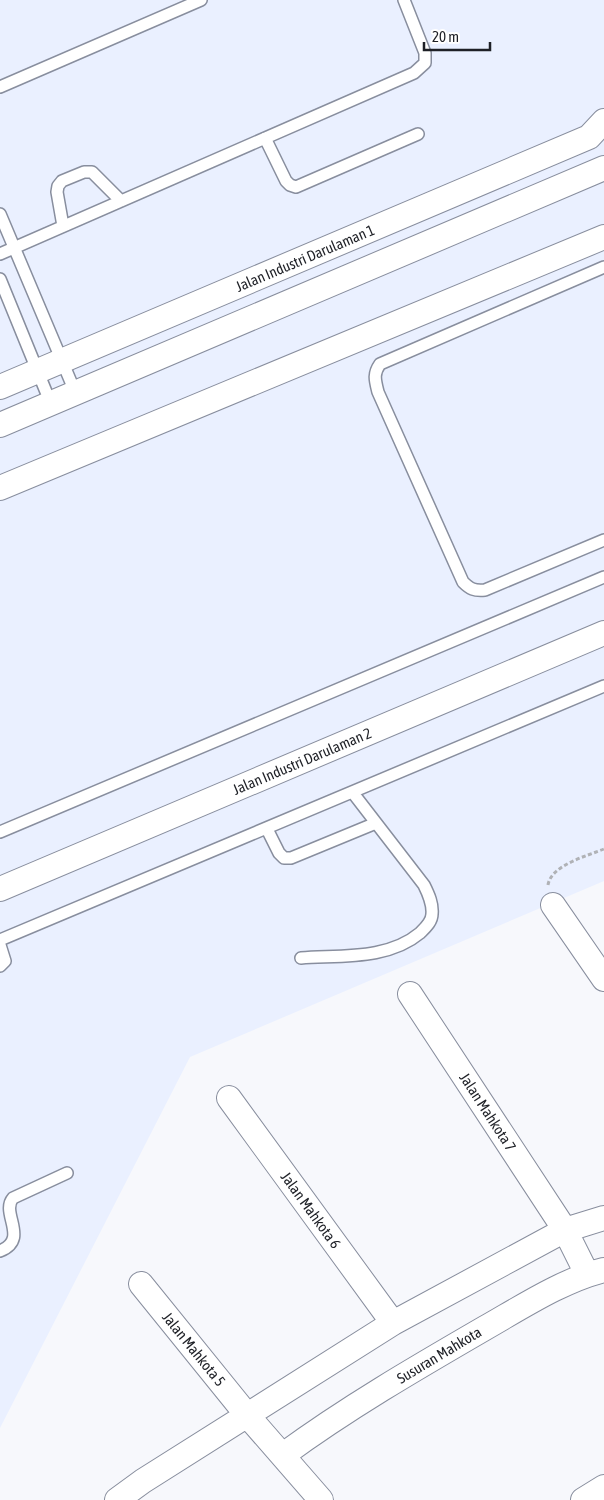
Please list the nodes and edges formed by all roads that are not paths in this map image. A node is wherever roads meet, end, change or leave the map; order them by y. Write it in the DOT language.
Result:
graph roads {
  1 [pos="201,0"];
  2 [pos="404,0"];
  3 [pos="0,87"];
  4 [pos="604,120"];
  5 [pos="418,134"];
  6 [pos="265,138"];
  7 [pos="604,168"];
  8 [pos="122,201"];
  9 [pos="0,214"];
  10 [pos="63,226"];
  11 [pos="604,237"];
  12 [pos="15,248"];
  13 [pos="0,254"];
  14 [pos="604,267"];
  15 [pos="0,279"];
  16 [pos="62,361"];
  17 [pos="38,371"];
  18 [pos="0,387"];
  19 [pos="76,394"];
  20 [pos="51,404"];
  21 [pos="0,425"];
  22 [pos="0,488"];
  23 [pos="604,540"];
  24 [pos="604,576"];
  25 [pos="604,633"];
  26 [pos="604,686"];
  27 [pos="353,792"];
  28 [pos="376,823"];
  29 [pos="267,829"];
  30 [pos="0,832"];
  31 [pos="0,889"];
  32 [pos="553,905"];
  33 [pos="0,940"];
  34 [pos="0,945"];
  35 [pos="301,958"];
  36 [pos="0,966"];
  37 [pos="604,979"];
  38 [pos="410,994"];
  39 [pos="229,1098"];
  40 [pos="67,1174"];
  41 [pos="604,1218"];
  42 [pos="565,1230"];
  43 [pos="0,1251"];
  44 [pos="595,1272"];
  45 [pos="141,1284"];
  46 [pos="393,1323"];
  47 [pos="247,1415"];
  48 [pos="283,1455"];
  49 [pos="604,1487"];
  50 [pos="117,1500"];
  51 [pos="321,1500"];
  52 [pos="583,1500"];
  1 -- 3 [label="lane"];
  2 -- 6 [label="lane"];
  4 -- 16 [label="street, Jalan Industri Darulaman 1"];
  5 -- 6 [label="lane"];
  6 -- 8 [label="lane"];
  7 -- 19 [label="street"];
  8 -- 10 [label="lane"];
  8 -- 10 [label="lane"];
  9 -- 12 [label="lane"];
  10 -- 12 [label="lane"];
  11 -- 22 [label="street"];
  12 -- 13 [label="lane"];
  12 -- 16 [label="lane"];
  14 -- 23 [label="lane"];
  15 -- 17 [label="lane"];
  16 -- 17 [label="street, Jalan Industri Darulaman 1"];
  16 -- 19 [label="lane"];
  17 -- 18 [label="street, Jalan Industri Darulaman 1"];
  17 -- 20 [label="lane"];
  19 -- 20 [label="street"];
  20 -- 21 [label="street"];
  24 -- 30 [label="lane"];
  25 -- 31 [label="street, Jalan Industri Darulaman 2"];
  26 -- 27 [label="lane"];
  27 -- 28 [label="lane"];
  27 -- 29 [label="lane"];
  28 -- 29 [label="lane"];
  28 -- 35 [label="lane"];
  29 -- 33 [label="lane"];
  32 -- 37 [label="street"];
  34 -- 36 [label="lane"];
  38 -- 42 [label="street, Jalan Mahkota 7"];
  39 -- 46 [label="street, Jalan Mahkota 6"];
  40 -- 43 [label="lane"];
  41 -- 42 [label="street"];
  42 -- 44 [label="street, Jalan Mahkota 7"];
  42 -- 46 [label="street"];
  44 -- 48 [label="street, Susuran Mahkota"];
  45 -- 47 [label="street, Jalan Mahkota 5"];
  46 -- 47 [label="street"];
  47 -- 48 [label="street, Jalan Mahkota 5"];
  47 -- 50 [label="street"];
  48 -- 51 [label="street, Jalan Mahkota 5"];
  49 -- 52 [label="street"];
}
